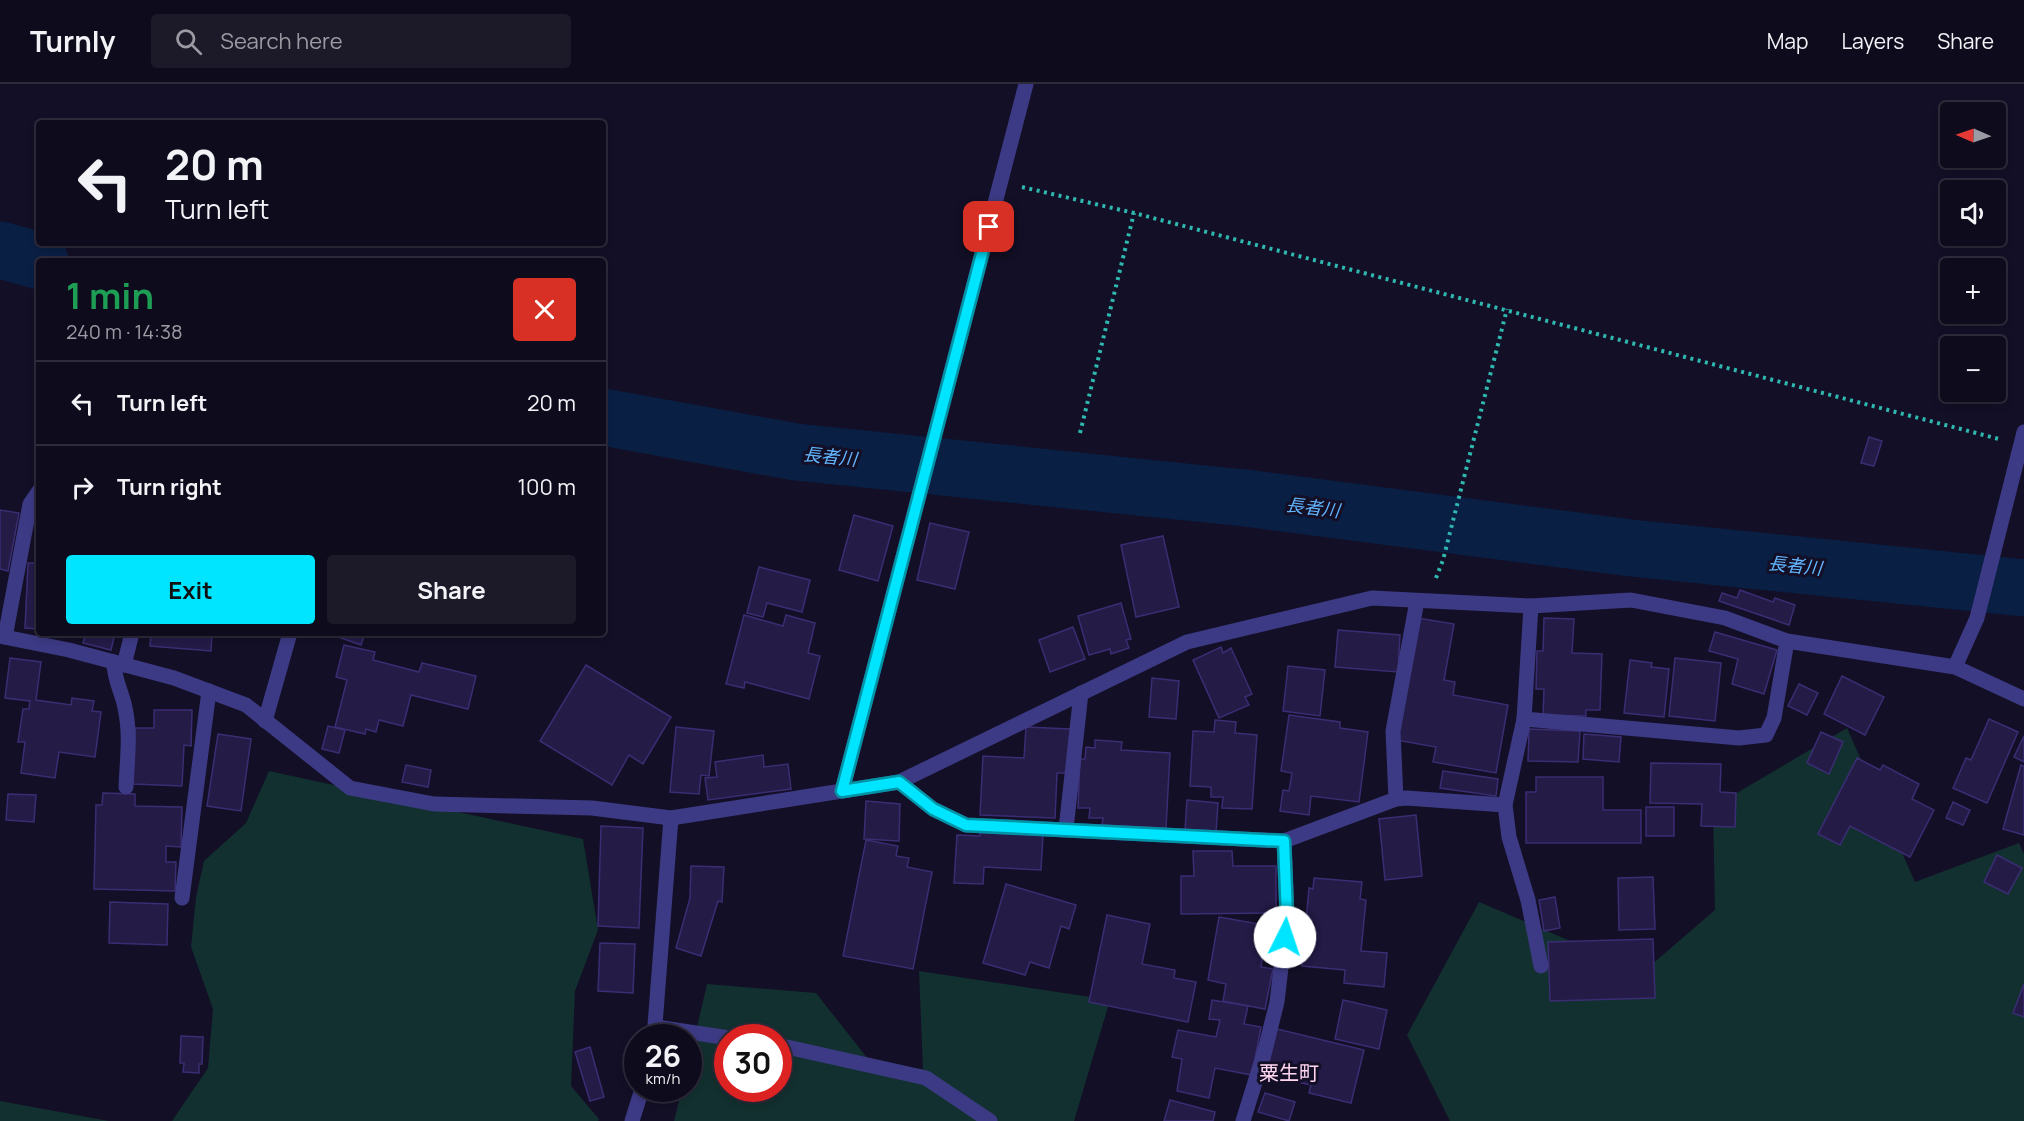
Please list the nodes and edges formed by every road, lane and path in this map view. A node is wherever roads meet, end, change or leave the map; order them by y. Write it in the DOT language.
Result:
graph roads {
  1 [pos="1026,84"];
  2 [pos="1000,182"];
  3 [pos="1134,213"];
  4 [pos="1507,309"];
  5 [pos="1080,433"];
  6 [pos="2022,438"];
  7 [pos="36,495"];
  8 [pos="1443,560"];
  9 [pos="1417,601"];
  10 [pos="1531,606"];
  11 [pos="131,636"];
  12 [pos="289,636"];
  13 [pos="3,637"];
  14 [pos="1787,641"];
  15 [pos="119,664"];
  16 [pos="1955,667"];
  17 [pos="209,691"];
  18 [pos="1081,693"];
  19 [pos="2024,699"];
  20 [pos="1524,719"];
  21 [pos="265,721"];
  22 [pos="899,782"];
  23 [pos="126,788"];
  24 [pos="842,791"];
  25 [pos="1396,799"];
  26 [pos="1505,805"];
  27 [pos="671,818"];
  28 [pos="1066,829"];
  29 [pos="1284,841"];
  30 [pos="183,898"];
  31 [pos="1541,966"];
  32 [pos="656,1024"];
  33 [pos="792,1048"];
  34 [pos="638,1102"];
  35 [pos="632,1121"];
  36 [pos="990,1121"];
  37 [pos="1243,1121"];
  1 -- 2 [label="street"];
  2 -- 3 [label="path"];
  2 -- 24 [label="street"];
  3 -- 4 [label="path"];
  3 -- 5 [label="path"];
  4 -- 6 [label="path"];
  4 -- 8 [label="path"];
  6 -- 16 [label="street"];
  7 -- 13 [label="street"];
  9 -- 10 [label="street"];
  9 -- 18 [label="street"];
  9 -- 25 [label="street"];
  10 -- 14 [label="street"];
  10 -- 20 [label="street"];
  11 -- 15 [label="street"];
  12 -- 21 [label="street"];
  13 -- 15 [label="street"];
  14 -- 16 [label="street"];
  14 -- 20 [label="street"];
  15 -- 17 [label="street"];
  15 -- 23 [label="street"];
  16 -- 19 [label="street"];
  17 -- 21 [label="street"];
  17 -- 30 [label="street"];
  18 -- 22 [label="street"];
  18 -- 28 [label="street"];
  20 -- 26 [label="street"];
  21 -- 27 [label="street"];
  22 -- 24 [label="street"];
  22 -- 28 [label="street"];
  24 -- 27 [label="street"];
  25 -- 26 [label="street"];
  25 -- 29 [label="street"];
  26 -- 31 [label="street"];
  27 -- 32 [label="street"];
  28 -- 29 [label="street"];
  29 -- 37 [label="street"];
  33 -- 36 [label="street"];
  34 -- 35 [label="street"];
}
